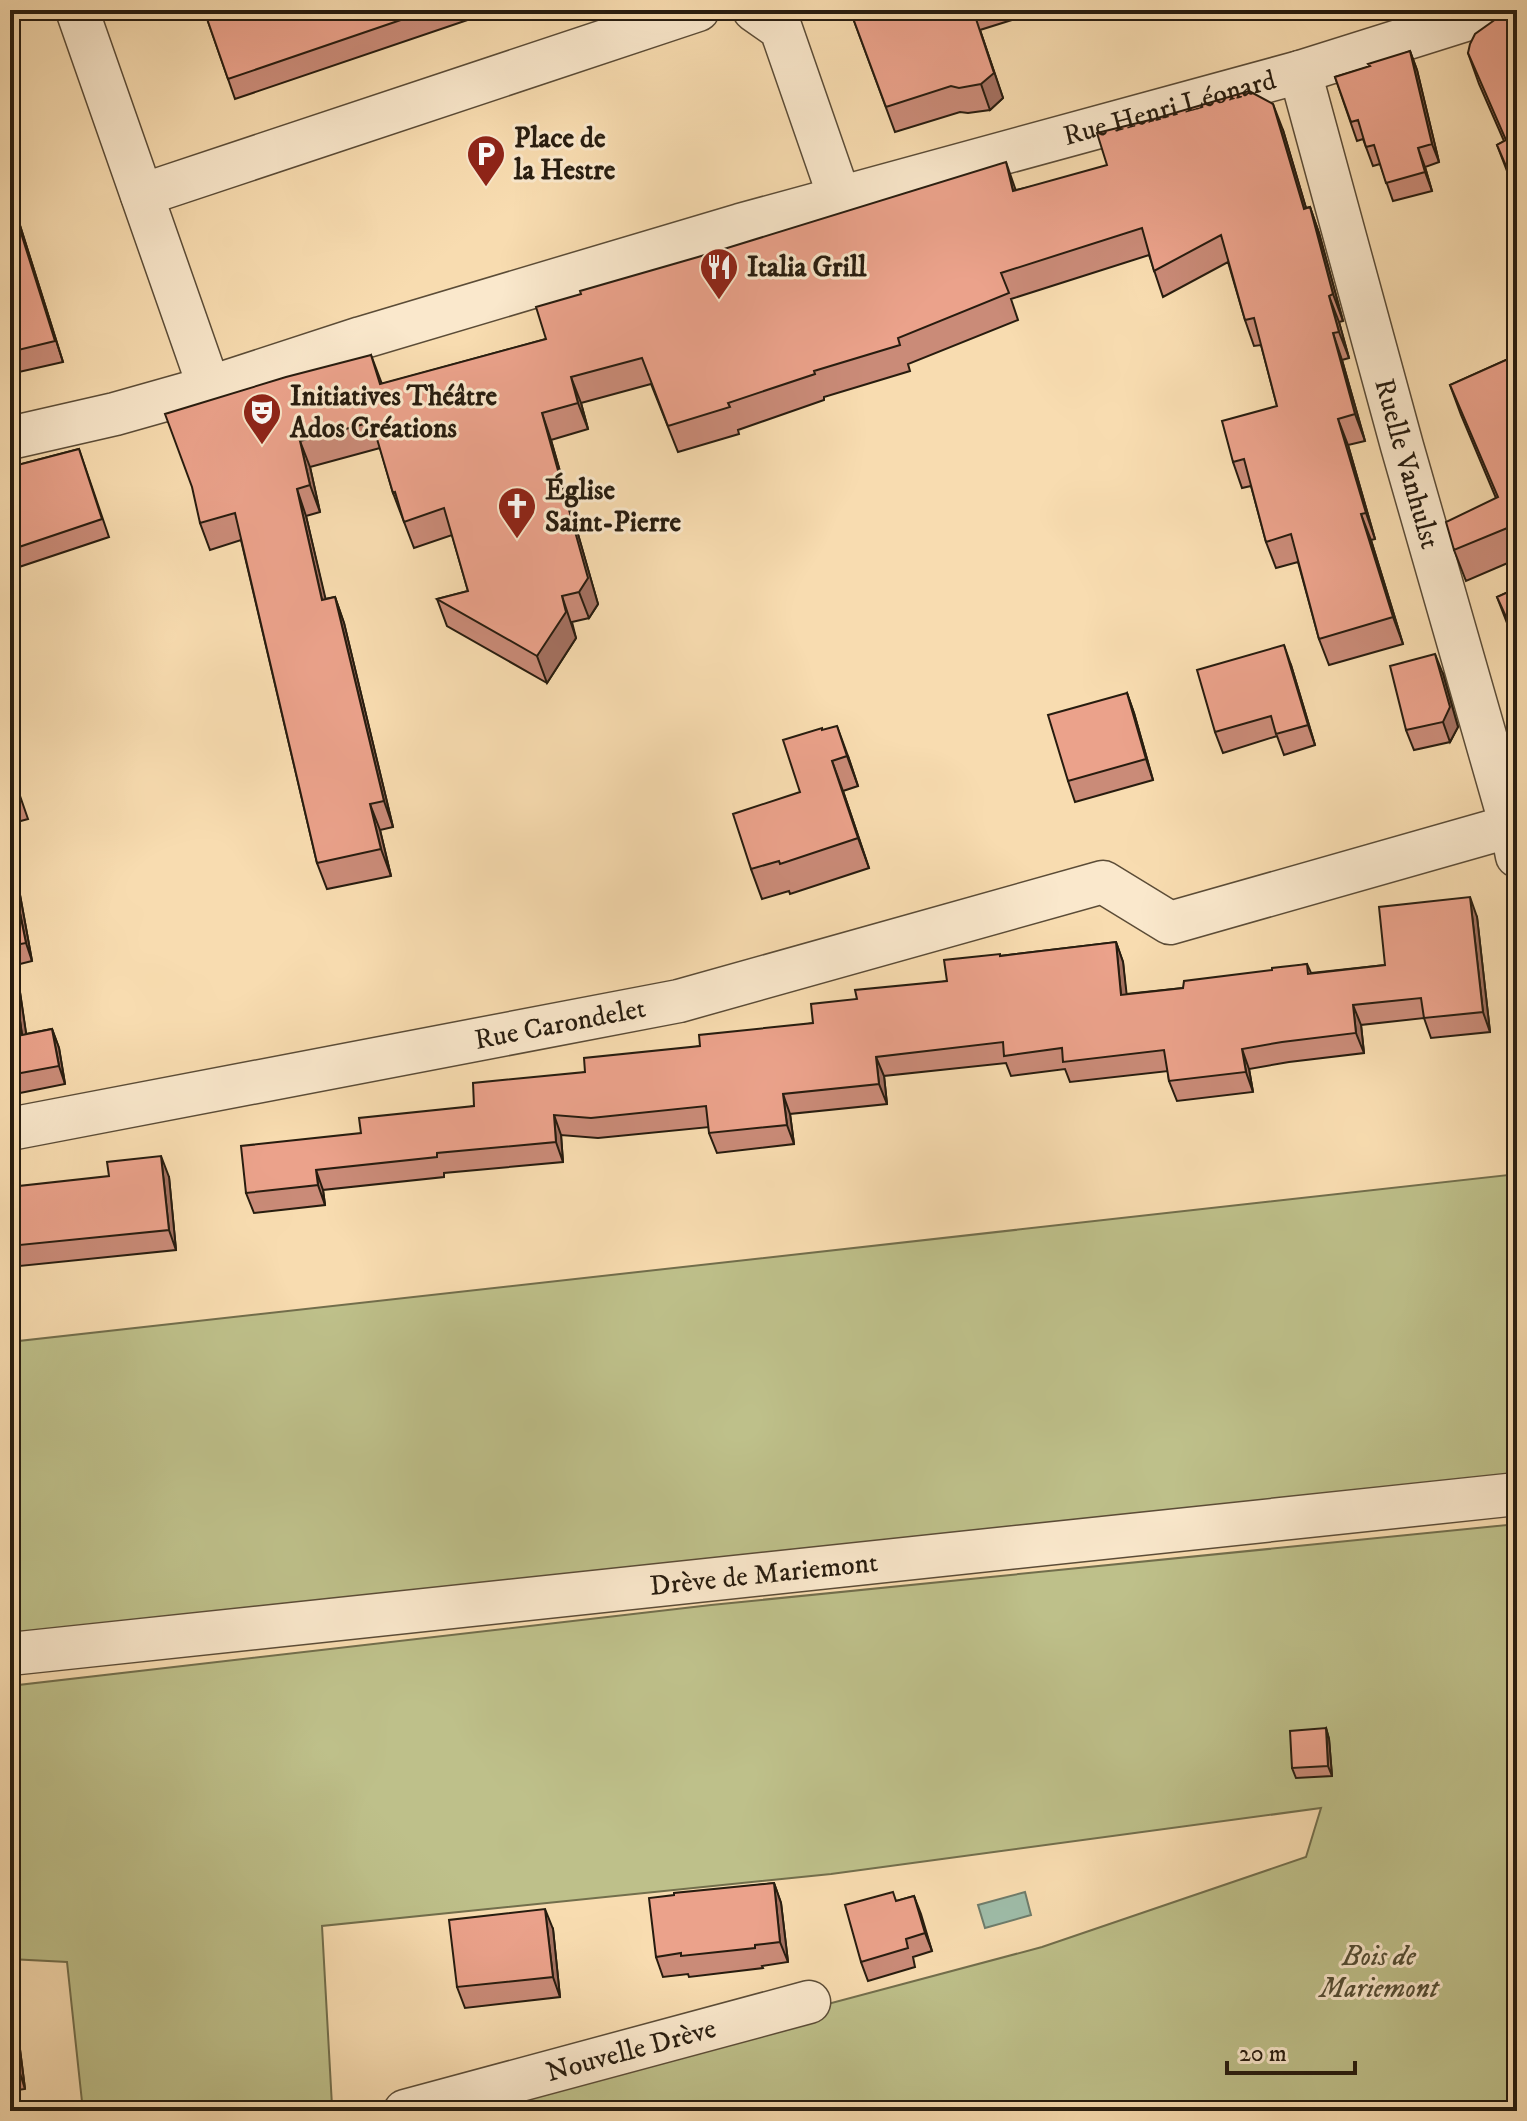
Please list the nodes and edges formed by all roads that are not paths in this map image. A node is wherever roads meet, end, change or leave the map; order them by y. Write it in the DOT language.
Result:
graph roads {
  1 [pos="77,10"];
  2 [pos="698,10"];
  3 [pos="754,10"];
  4 [pos="1497,10"];
  5 [pos="1300,72"];
  6 [pos="142,195"];
  7 [pos="839,196"];
  8 [pos="209,387"];
  9 [pos="10,438"];
  10 [pos="1514,841"];
  11 [pos="10,1129"];
  12 [pos="1517,1494"];
  13 [pos="10,1654"];
  14 [pos="809,2002"];
  15 [pos="405,2111"];
  1 -- 6 [label="street"];
  2 -- 6 [label="street"];
  3 -- 7 [label="street"];
  4 -- 5 [label="street, Rue Henri Léonard"];
  5 -- 7 [label="street, Rue Henri Léonard"];
  5 -- 10 [label="street, Ruelle Vanhulst"];
  6 -- 8 [label="street"];
  7 -- 8 [label="street"];
  8 -- 9 [label="street"];
  10 -- 11 [label="street, Rue Carondelet"];
  12 -- 13 [label="street, Drève de Mariemont"];
  14 -- 15 [label="street, Nouvelle Drève"];
}
